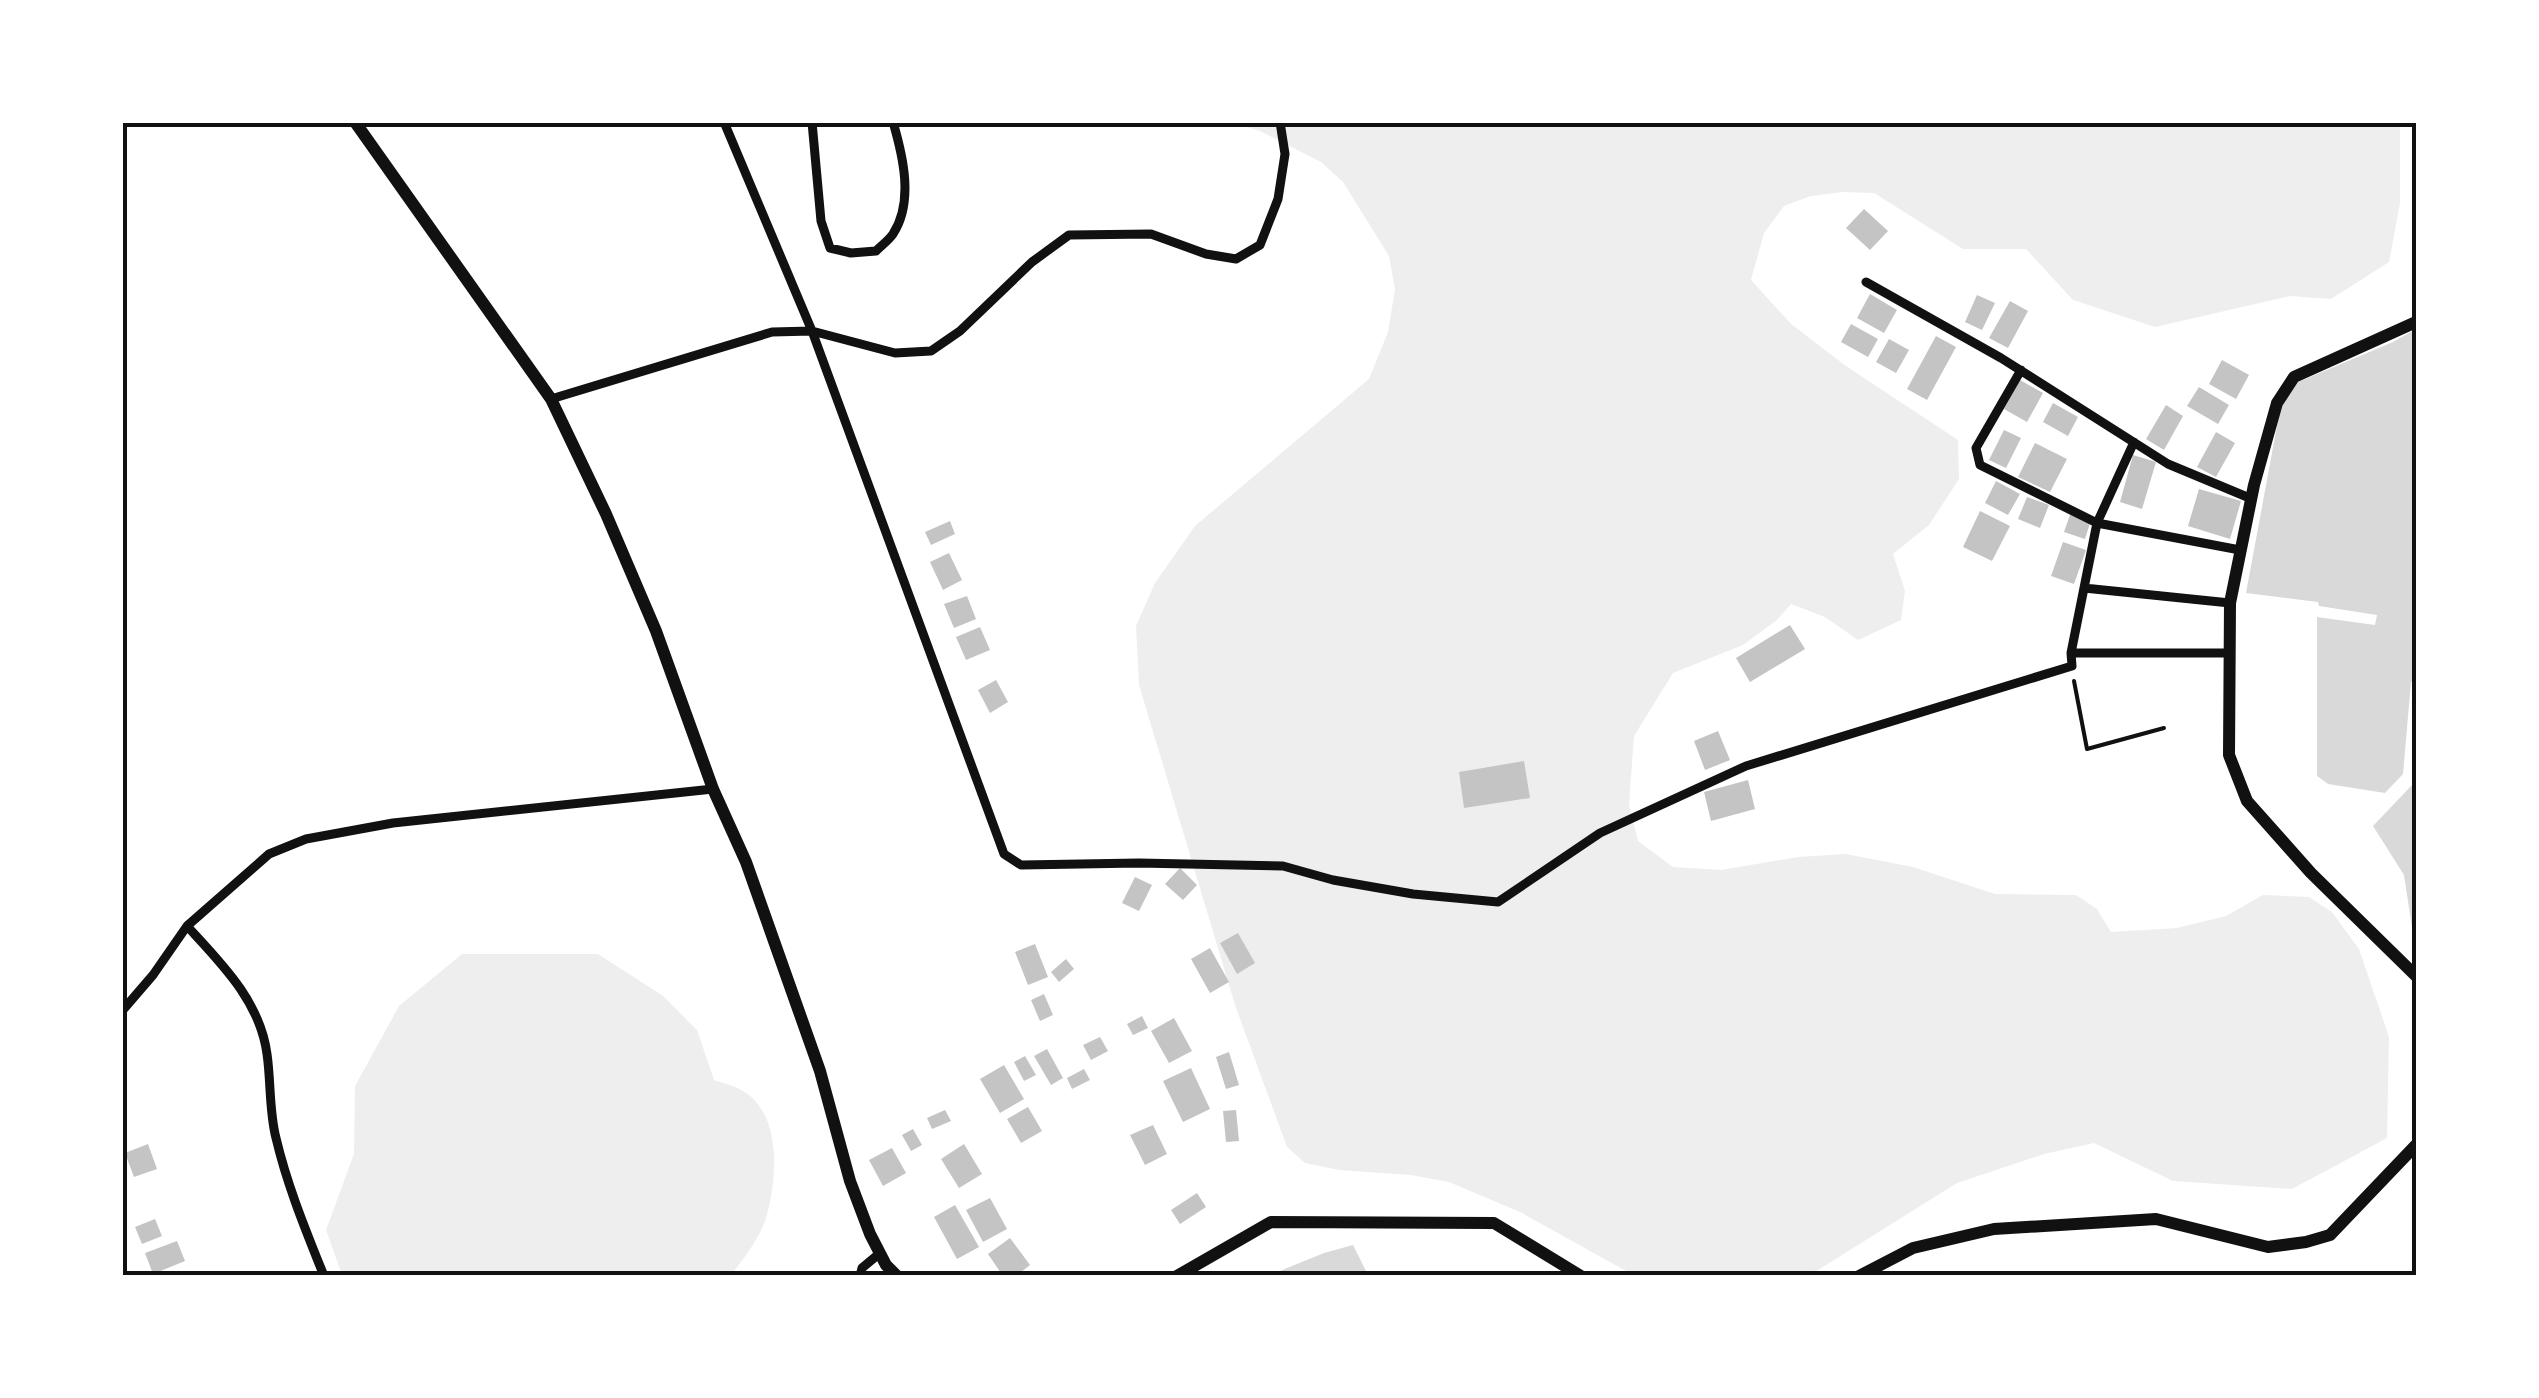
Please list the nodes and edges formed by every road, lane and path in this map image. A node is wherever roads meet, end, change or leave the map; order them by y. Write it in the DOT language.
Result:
graph roads {
  1 [pos="355,122"];
  2 [pos="724,122"];
  3 [pos="812,122"];
  4 [pos="893,122"];
  5 [pos="1280,122"];
  6 [pos="1866,282"];
  7 [pos="2416,322"];
  8 [pos="812,331"];
  9 [pos="2021,370"];
  10 [pos="551,399"];
  11 [pos="2134,442"];
  12 [pos="2252,499"];
  13 [pos="2097,522"];
  14 [pos="2240,550"];
  15 [pos="2084,588"];
  16 [pos="2230,603"];
  17 [pos="2071,653"];
  18 [pos="2230,653"];
  19 [pos="2072,666"];
  20 [pos="2164,728"];
  21 [pos="713,789"];
  22 [pos="187,926"];
  23 [pos="2416,976"];
  24 [pos="122,1011"];
  25 [pos="2416,1146"];
  26 [pos="880,1253"];
  27 [pos="324,1276"];
  28 [pos="860,1276"];
  29 [pos="896,1276"];
  30 [pos="1177,1276"];
  31 [pos="1581,1276"];
  32 [pos="1859,1276"];
  1 -- 10 [label="main road"];
  2 -- 8 [label="street"];
  3 -- 4 [label="street"];
  5 -- 8 [label="street"];
  6 -- 9 [label="street"];
  7 -- 12 [label="main road"];
  8 -- 10 [label="street"];
  8 -- 19 [label="street"];
  9 -- 11 [label="street"];
  9 -- 13 [label="street"];
  10 -- 21 [label="main road"];
  11 -- 12 [label="street"];
  11 -- 13 [label="street"];
  12 -- 14 [label="main road"];
  13 -- 14 [label="street"];
  13 -- 15 [label="street"];
  14 -- 16 [label="main road"];
  15 -- 16 [label="street"];
  15 -- 17 [label="street"];
  16 -- 18 [label="main road"];
  17 -- 18 [label="street"];
  17 -- 19 [label="street"];
  18 -- 23 [label="main road"];
  19 -- 20 [label="path"];
  21 -- 22 [label="street"];
  21 -- 26 [label="main road"];
  22 -- 24 [label="street"];
  22 -- 27 [label="street"];
  25 -- 32 [label="main road"];
  26 -- 28 [label="street"];
  26 -- 29 [label="main road"];
  30 -- 31 [label="main road"];
}
